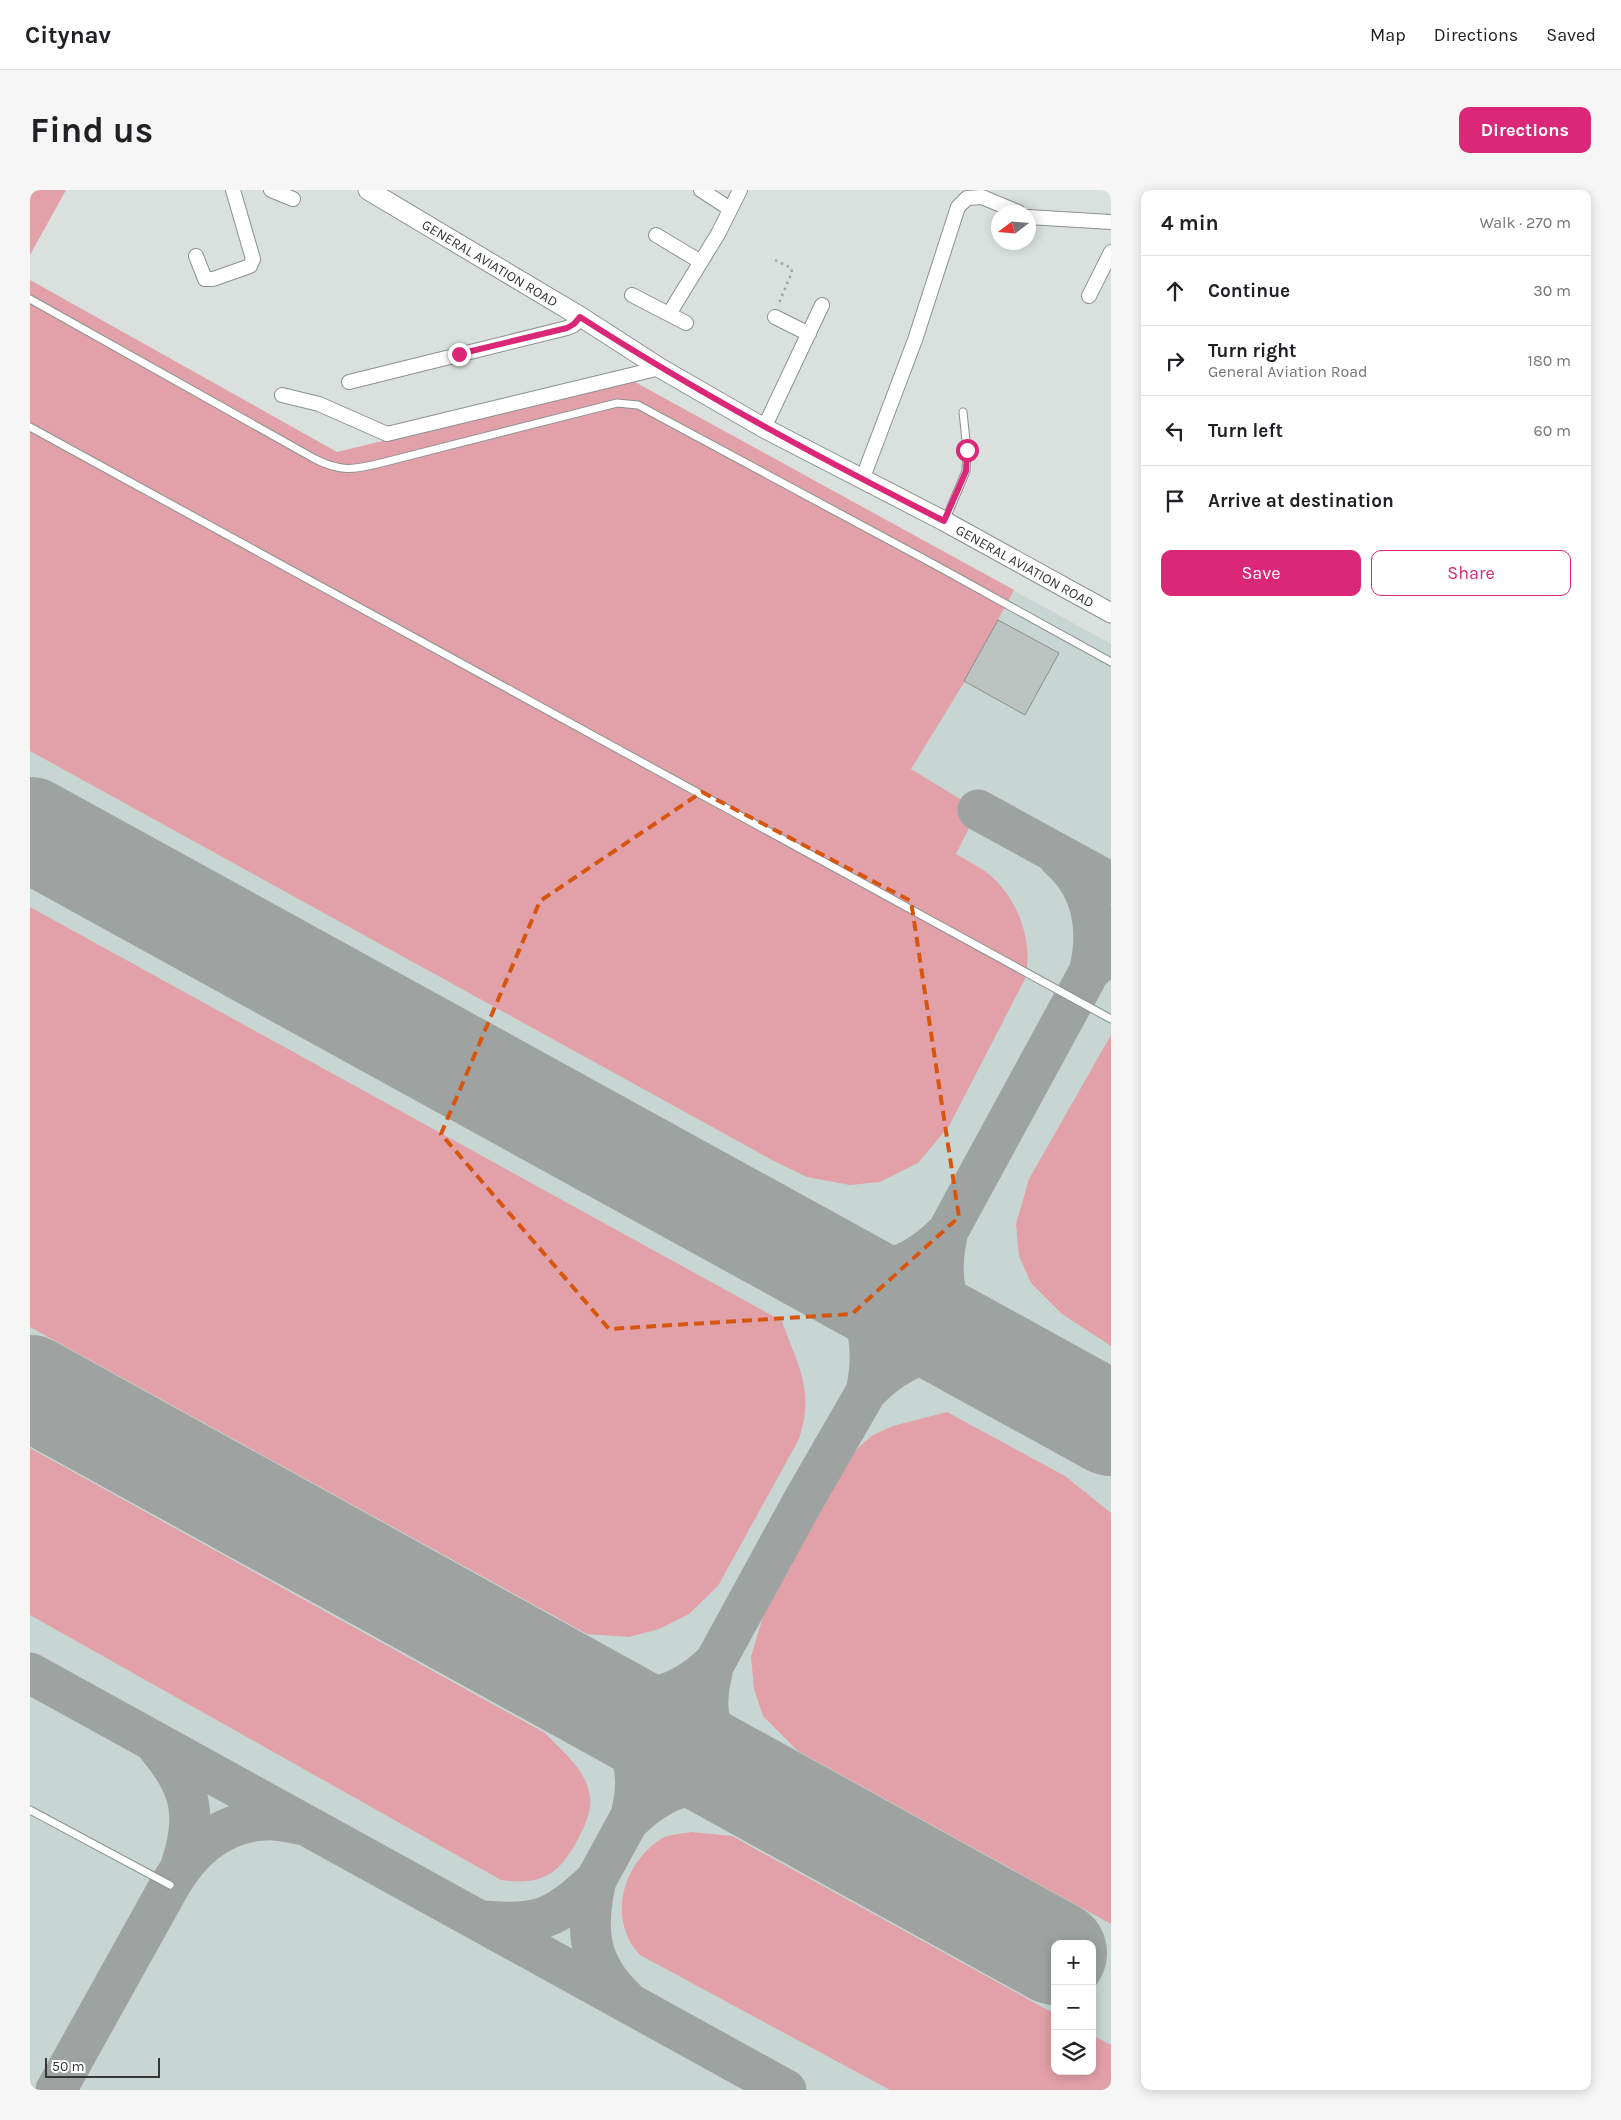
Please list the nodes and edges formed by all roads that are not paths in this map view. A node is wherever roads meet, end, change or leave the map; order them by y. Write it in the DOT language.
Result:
graph roads {
  1 [pos="233,190"];
  2 [pos="271,190"];
  3 [pos="368,190"];
  4 [pos="700,190"];
  5 [pos="740,190"];
  6 [pos="292,199"];
  7 [pos="1000,205"];
  8 [pos="730,209"];
  9 [pos="1036,217"];
  10 [pos="1111,222"];
  11 [pos="656,235"];
  12 [pos="1111,252"];
  13 [pos="196,256"];
  14 [pos="700,262"];
  15 [pos="632,295"];
  16 [pos="1089,296"];
  17 [pos="30,299"];
  18 [pos="822,305"];
  19 [pos="669,314"];
  20 [pos="775,316"];
  21 [pos="580,317"];
  22 [pos="686,323"];
  23 [pos="809,334"];
  24 [pos="660,368"];
  25 [pos="349,382"];
  26 [pos="282,394"];
  27 [pos="963,412"];
  28 [pos="30,427"];
  29 [pos="764,428"];
  30 [pos="862,480"];
  31 [pos="944,521"];
  32 [pos="1111,613"];
  33 [pos="1111,662"];
  34 [pos="1111,1019"];
  35 [pos="30,1810"];
  36 [pos="170,1885"];
  1 -- 13 [label="street"];
  2 -- 6 [label="street"];
  3 -- 21 [label="main road, GENERAL AVIATION ROAD"];
  4 -- 8 [label="street"];
  5 -- 8 [label="street"];
  7 -- 30 [label="street"];
  8 -- 14 [label="street"];
  9 -- 10 [label="street"];
  11 -- 14 [label="street"];
  12 -- 16 [label="street"];
  14 -- 19 [label="street"];
  15 -- 19 [label="street"];
  17 -- 33 [label="lane"];
  18 -- 23 [label="street"];
  19 -- 22 [label="street"];
  20 -- 23 [label="street"];
  21 -- 24 [label="main road, GENERAL AVIATION ROAD"];
  21 -- 25 [label="street"];
  23 -- 29 [label="street"];
  24 -- 26 [label="street"];
  24 -- 29 [label="main road, GENERAL AVIATION ROAD"];
  27 -- 31 [label="lane"];
  28 -- 34 [label="lane"];
  29 -- 30 [label="main road, GENERAL AVIATION ROAD"];
  30 -- 31 [label="main road, GENERAL AVIATION ROAD"];
  31 -- 32 [label="main road, GENERAL AVIATION ROAD"];
  35 -- 36 [label="lane"];
}
